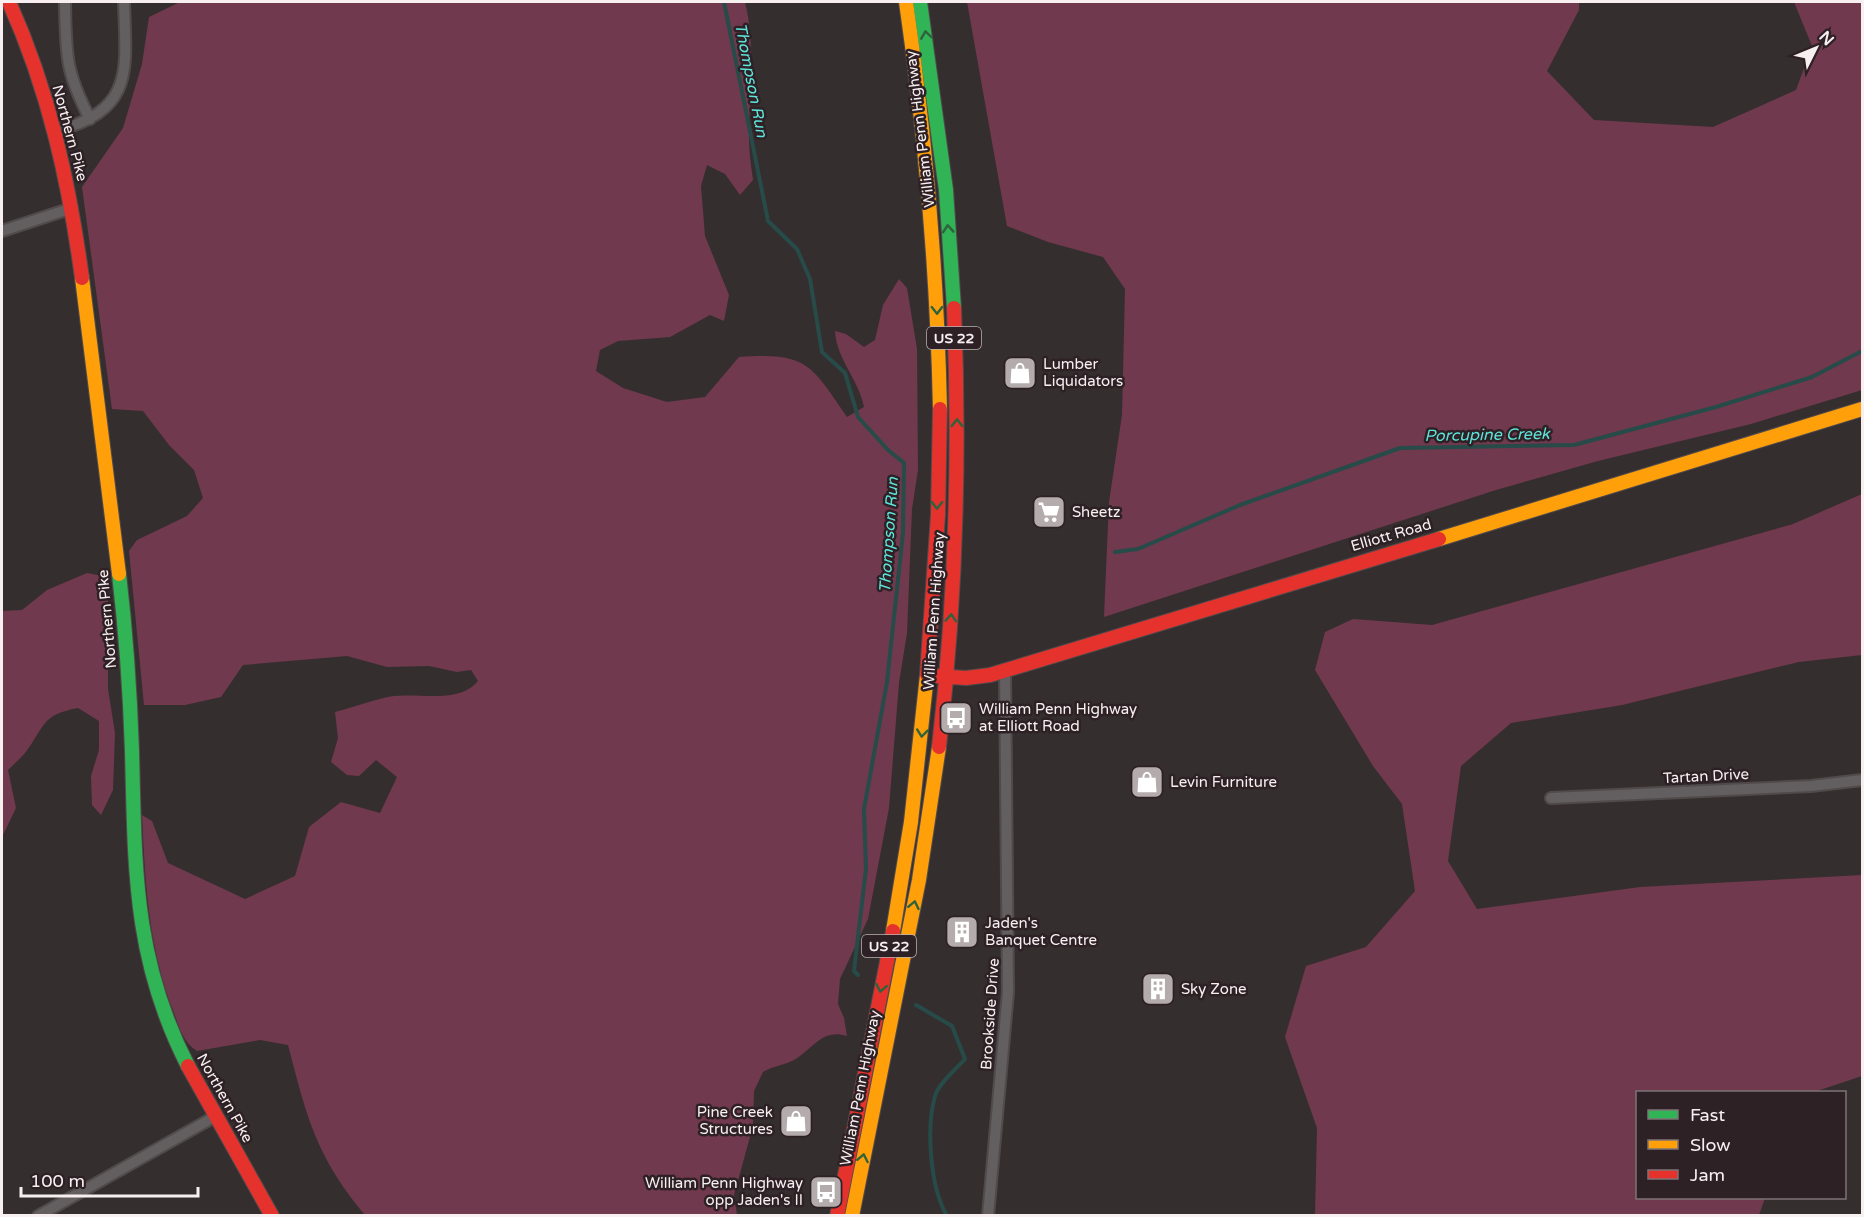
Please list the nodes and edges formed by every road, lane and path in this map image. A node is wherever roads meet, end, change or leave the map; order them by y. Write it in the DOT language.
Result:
graph roads {
  1 [pos="9,2"];
  2 [pos="65,2"];
  3 [pos="124,2"];
  4 [pos="906,2"];
  5 [pos="920,2"];
  6 [pos="90,119"];
  7 [pos="56,131"];
  8 [pos="72,208"];
  9 [pos="2,231"];
  10 [pos="1863,409"];
  11 [pos="1005,670"];
  12 [pos="927,675"];
  13 [pos="947,676"];
  14 [pos="1863,780"];
  15 [pos="1551,798"];
  16 [pos="216,1116"];
  17 [pos="46,1214"];
  18 [pos="272,1215"];
  19 [pos="837,1215"];
  20 [pos="852,1215"];
  21 [pos="988,1215"];
  1 -- 7 [label="main road, Northern Pike"];
  2 -- 6 [label="street"];
  3 -- 6 [label="street"];
  4 -- 12 [label="main road, William Penn Highway / US 22, one-way"];
  13 -- 5 [label="main road, William Penn Highway / US 22, one-way"];
  6 -- 7 [label="street"];
  7 -- 8 [label="main road, Northern Pike"];
  8 -- 9 [label="street"];
  8 -- 16 [label="main road, Northern Pike"];
  10 -- 11 [label="main road, Elliott Road"];
  11 -- 13 [label="main road, Elliott Road"];
  11 -- 21 [label="street, Brookside Drive"];
  12 -- 13 [label="main road, Elliott Road"];
  12 -- 19 [label="main road, William Penn Highway / US 22, one-way"];
  20 -- 13 [label="main road, William Penn Highway / US 22, one-way"];
  14 -- 15 [label="street, Tartan Drive"];
  16 -- 17 [label="street"];
  16 -- 18 [label="main road, Northern Pike"];
}
